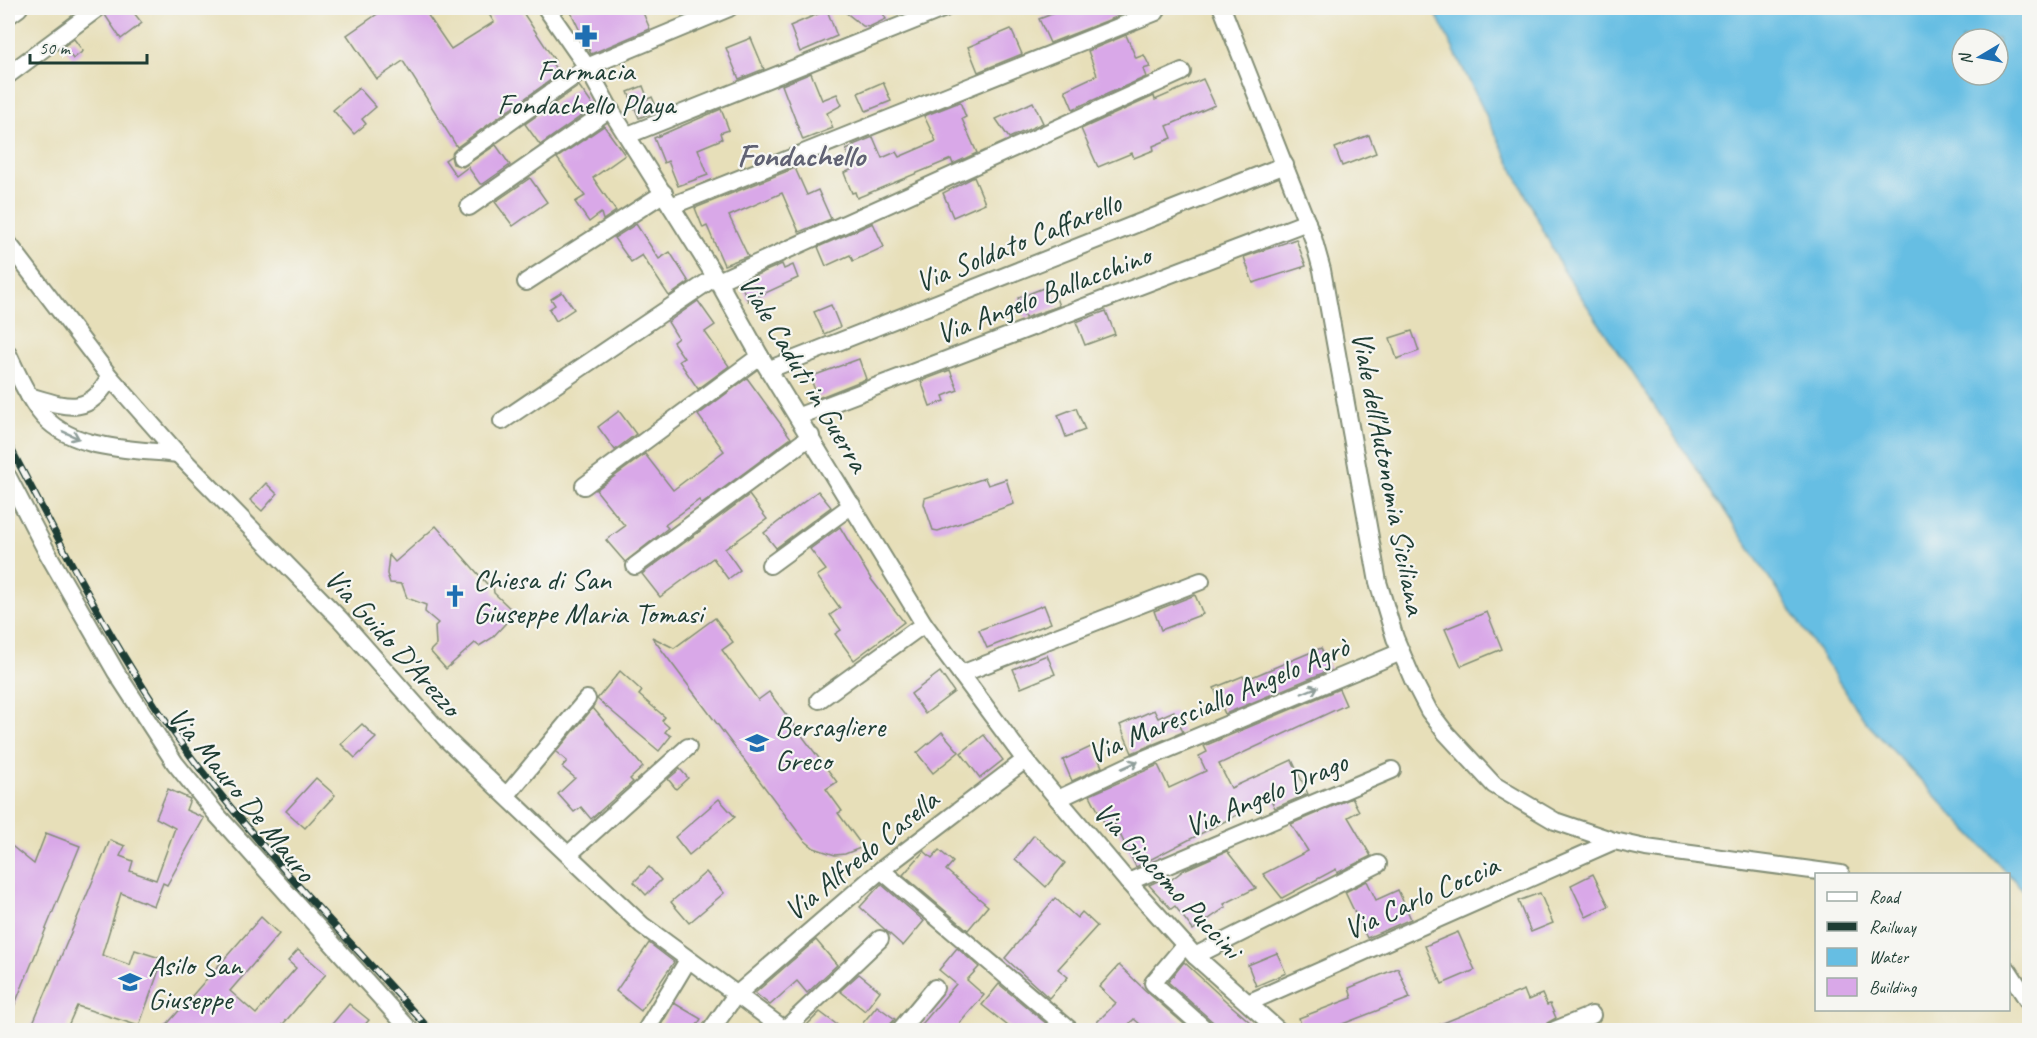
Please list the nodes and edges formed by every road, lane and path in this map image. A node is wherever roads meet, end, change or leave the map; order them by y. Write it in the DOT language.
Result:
graph roads {
  1 [pos="19,8"];
  2 [pos="98,8"];
  3 [pos="546,8"];
  4 [pos="729,8"];
  5 [pos="945,8"];
  6 [pos="1222,8"];
  7 [pos="1156,12"];
  8 [pos="8,16"];
  9 [pos="587,66"];
  10 [pos="1182,72"];
  11 [pos="8,75"];
  12 [pos="610,109"];
  13 [pos="628,135"];
  14 [pos="461,158"];
  15 [pos="1285,165"];
  16 [pos="668,200"];
  17 [pos="469,207"];
  18 [pos="1307,222"];
  19 [pos="8,243"];
  20 [pos="717,279"];
  21 [pos="526,282"];
  22 [pos="8,354"];
  23 [pos="765,362"];
  24 [pos="110,377"];
  25 [pos="29,396"];
  26 [pos="799,416"];
  27 [pos="502,421"];
  28 [pos="811,436"];
  29 [pos="178,454"];
  30 [pos="8,477"];
  31 [pos="584,486"];
  32 [pos="852,505"];
  33 [pos="770,565"];
  34 [pos="635,566"];
  35 [pos="1201,581"];
  36 [pos="924,624"];
  37 [pos="1401,652"];
  38 [pos="961,674"];
  39 [pos="587,699"];
  40 [pos="819,700"];
  41 [pos="688,747"];
  42 [pos="1025,760"];
  43 [pos="1392,771"];
  44 [pos="507,795"];
  45 [pos="1058,799"];
  46 [pos="1614,841"];
  47 [pos="569,854"];
  48 [pos="1378,864"];
  49 [pos="880,870"];
  50 [pos="1833,873"];
  51 [pos="1128,882"];
  52 [pos="880,939"];
  53 [pos="1190,951"];
  54 [pos="688,960"];
  55 [pos="2010,973"];
  56 [pos="935,988"];
  57 [pos="735,996"];
  58 [pos="1250,1002"];
  59 [pos="2030,1004"];
  60 [pos="1592,1015"];
  61 [pos="410,1030"];
  62 [pos="646,1030"];
  63 [pos="711,1030"];
  64 [pos="785,1030"];
  65 [pos="900,1030"];
  66 [pos="1070,1030"];
  67 [pos="1206,1030"];
  68 [pos="1278,1030"];
  69 [pos="1555,1030"];
  1 -- 8 [label="street"];
  2 -- 11 [label="street"];
  3 -- 9 [label="street, Viale Caduti in Guerra"];
  4 -- 9 [label="street"];
  5 -- 13 [label="street"];
  6 -- 15 [label="street, Viale dell'Autonomia Siciliana"];
  7 -- 16 [label="street"];
  9 -- 12 [label="street, Viale Caduti in Guerra"];
  9 -- 14 [label="street"];
  10 -- 20 [label="street"];
  12 -- 13 [label="street, Viale Caduti in Guerra"];
  12 -- 17 [label="street"];
  13 -- 16 [label="street, Viale Caduti in Guerra"];
  15 -- 18 [label="street, Viale dell'Autonomia Siciliana"];
  15 -- 23 [label="street, Via Soldato Caffarello"];
  16 -- 20 [label="street, Viale Caduti in Guerra"];
  16 -- 21 [label="street"];
  18 -- 26 [label="street, Via Angelo Ballacchino"];
  18 -- 37 [label="street, Viale dell'Autonomia Siciliana"];
  19 -- 24 [label="street, Via Guido D'Arezzo"];
  20 -- 23 [label="street, Viale Caduti in Guerra"];
  20 -- 27 [label="street"];
  22 -- 25 [label="street"];
  23 -- 26 [label="street, Viale Caduti in Guerra"];
  23 -- 31 [label="street, Via Soldato Caffarello"];
  24 -- 25 [label="street"];
  24 -- 29 [label="street, Via Guido D'Arezzo"];
  25 -- 29 [label="street, one-way"];
  26 -- 28 [label="street, Viale Caduti in Guerra"];
  28 -- 32 [label="street, Viale Caduti in Guerra"];
  28 -- 34 [label="street"];
  29 -- 44 [label="street, Via Guido D'Arezzo"];
  30 -- 61 [label="street, Via Mauro De Mauro"];
  32 -- 33 [label="street"];
  32 -- 36 [label="street, Viale Caduti in Guerra"];
  35 -- 38 [label="street"];
  36 -- 38 [label="street, Viale Caduti in Guerra"];
  36 -- 40 [label="street"];
  45 -- 37 [label="street, Via Maresciallo Angelo Agrò, one-way"];
  37 -- 46 [label="street, Viale dell'Autonomia Siciliana"];
  38 -- 42 [label="street, Viale Caduti in Guerra"];
  39 -- 44 [label="street"];
  41 -- 47 [label="street"];
  42 -- 45 [label="street, Via Giacomo Puccini"];
  42 -- 49 [label="street, Via Alfredo Casella"];
  43 -- 51 [label="street, Via Angelo Drago"];
  44 -- 47 [label="street, Via Guido D'Arezzo"];
  45 -- 51 [label="street, Via Giacomo Puccini"];
  46 -- 50 [label="street, Viale dell'Autonomia Siciliana"];
  46 -- 58 [label="street, Via Carlo Coccia"];
  47 -- 54 [label="street, Via Guido D'Arezzo"];
  48 -- 53 [label="street"];
  49 -- 57 [label="street, Via Alfredo Casella"];
  49 -- 66 [label="street"];
  51 -- 53 [label="street, Via Giacomo Puccini"];
  52 -- 64 [label="street"];
  53 -- 58 [label="street, Via Giacomo Puccini"];
  53 -- 67 [label="street"];
  54 -- 57 [label="street, Via Guido D'Arezzo"];
  54 -- 62 [label="street"];
  55 -- 59 [label="street"];
  56 -- 65 [label="street"];
  57 -- 63 [label="street, Via Alfredo Casella"];
  57 -- 64 [label="street, Via Guido D'Arezzo"];
  58 -- 68 [label="street, Via Giacomo Puccini"];
  60 -- 69 [label="street"];
}
